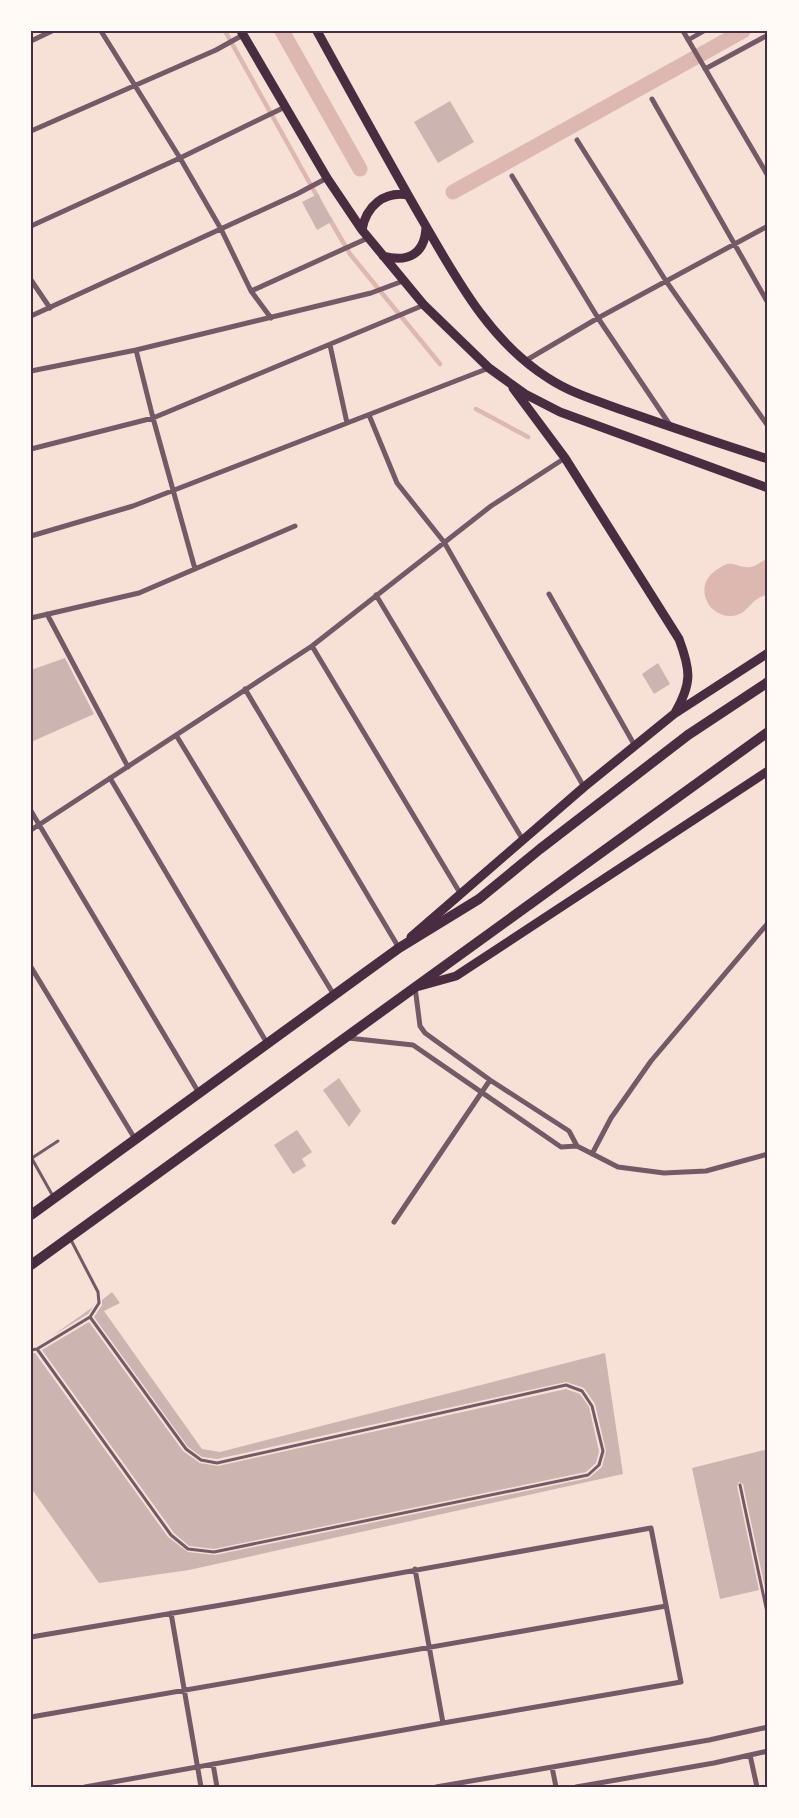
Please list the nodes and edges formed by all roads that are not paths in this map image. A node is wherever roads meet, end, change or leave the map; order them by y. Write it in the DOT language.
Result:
graph roads {
  1 [pos="52,31"];
  2 [pos="101,31"];
  3 [pos="317,31"];
  4 [pos="683,31"];
  5 [pos="704,31"];
  6 [pos="242,33"];
  7 [pos="768,34"];
  8 [pos="31,41"];
  9 [pos="689,42"];
  10 [pos="704,67"];
  11 [pos="134,85"];
  12 [pos="652,99"];
  13 [pos="285,107"];
  14 [pos="31,131"];
  15 [pos="577,140"];
  16 [pos="180,158"];
  17 [pos="512,176"];
  18 [pos="768,176"];
  19 [pos="327,178"];
  20 [pos="408,196"];
  21 [pos="31,226"];
  22 [pos="426,226"];
  23 [pos="768,226"];
  24 [pos="221,229"];
  25 [pos="362,230"];
  26 [pos="368,238"];
  27 [pos="734,245"];
  28 [pos="382,256"];
  29 [pos="31,280"];
  30 [pos="403,281"];
  31 [pos="666,281"];
  32 [pos="252,292"];
  33 [pos="768,303"];
  34 [pos="424,305"];
  35 [pos="50,308"];
  36 [pos="31,316"];
  37 [pos="271,318"];
  38 [pos="598,318"];
  39 [pos="330,345"];
  40 [pos="136,350"];
  41 [pos="525,361"];
  42 [pos="489,368"];
  43 [pos="31,371"];
  44 [pos="508,382"];
  45 [pos="369,414"];
  46 [pos="153,418"];
  47 [pos="348,423"];
  48 [pos="768,426"];
  49 [pos="671,427"];
  50 [pos="31,450"];
  51 [pos="565,458"];
  52 [pos="768,459"];
  53 [pos="768,488"];
  54 [pos="173,490"];
  55 [pos="295,526"];
  56 [pos="31,536"];
  57 [pos="444,542"];
  58 [pos="195,569"];
  59 [pos="549,594"];
  60 [pos="376,595"];
  61 [pos="47,614"];
  62 [pos="31,618"];
  63 [pos="312,646"];
  64 [pos="768,653"];
  65 [pos="768,682"];
  66 [pos="245,689"];
  67 [pos="674,714"];
  68 [pos="768,732"];
  69 [pos="176,735"];
  70 [pos="635,746"];
  71 [pos="128,767"];
  72 [pos="768,771"];
  73 [pos="110,778"];
  74 [pos="584,787"];
  75 [pos="31,811"];
  76 [pos="41,824"];
  77 [pos="31,830"];
  78 [pos="523,840"];
  79 [pos="460,893"];
  80 [pos="768,923"];
  81 [pos="399,948"];
  82 [pos="31,967"];
  83 [pos="415,988"];
  84 [pos="334,995"];
  85 [pos="346,1037"];
  86 [pos="267,1043"];
  87 [pos="490,1080"];
  88 [pos="199,1093"];
  89 [pos="481,1093"];
  90 [pos="135,1139"];
  91 [pos="58,1142"];
  92 [pos="577,1146"];
  93 [pos="592,1154"];
  94 [pos="768,1154"];
  95 [pos="31,1158"];
  96 [pos="54,1198"];
  97 [pos="31,1215"];
  98 [pos="394,1222"];
  99 [pos="70,1237"];
  100 [pos="31,1265"];
  101 [pos="90,1316"];
  102 [pos="36,1349"];
  103 [pos="31,1350"];
  104 [pos="740,1485"];
  105 [pos="415,1570"];
  106 [pos="666,1606"];
  107 [pos="171,1613"];
  108 [pos="768,1617"];
  109 [pos="31,1637"];
  110 [pos="429,1646"];
  111 [pos="184,1690"];
  112 [pos="31,1717"];
  113 [pos="443,1723"];
  114 [pos="768,1727"];
  115 [pos="768,1751"];
  116 [pos="750,1755"];
  117 [pos="213,1764"];
  118 [pos="197,1767"];
  119 [pos="552,1767"];
  120 [pos="457,1785"];
  121 [pos="85,1787"];
  122 [pos="201,1787"];
  123 [pos="217,1787"];
  124 [pos="436,1787"];
  125 [pos="556,1787"];
  126 [pos="576,1787"];
  127 [pos="757,1787"];
  1 -- 8 [label="street"];
  2 -- 11 [label="street"];
  3 -- 20 [label="main road"];
  4 -- 9 [label="street"];
  5 -- 9 [label="street"];
  6 -- 11 [label="street"];
  6 -- 13 [label="main road"];
  7 -- 10 [label="street"];
  9 -- 10 [label="street"];
  10 -- 18 [label="street"];
  11 -- 14 [label="street"];
  11 -- 16 [label="street"];
  12 -- 27 [label="street"];
  13 -- 16 [label="street"];
  13 -- 19 [label="main road"];
  15 -- 31 [label="street"];
  16 -- 21 [label="street"];
  16 -- 24 [label="street"];
  17 -- 38 [label="street"];
  19 -- 24 [label="street"];
  19 -- 25 [label="main road"];
  20 -- 22 [label="main road"];
  20 -- 25 [label="main road"];
  22 -- 28 [label="main road"];
  22 -- 41 [label="main road"];
  23 -- 27 [label="street"];
  24 -- 32 [label="street"];
  24 -- 35 [label="street"];
  25 -- 26 [label="main road"];
  26 -- 28 [label="main road"];
  26 -- 32 [label="street"];
  27 -- 31 [label="street"];
  27 -- 33 [label="street"];
  28 -- 30 [label="main road"];
  29 -- 35 [label="street"];
  30 -- 34 [label="main road"];
  30 -- 37 [label="street"];
  31 -- 38 [label="street"];
  31 -- 48 [label="street"];
  32 -- 37 [label="street"];
  34 -- 39 [label="street"];
  34 -- 42 [label="main road"];
  35 -- 36 [label="street"];
  37 -- 40 [label="street"];
  38 -- 41 [label="street"];
  38 -- 49 [label="street"];
  39 -- 46 [label="street"];
  39 -- 47 [label="street"];
  40 -- 43 [label="street"];
  40 -- 46 [label="street"];
  41 -- 49 [label="main road"];
  42 -- 44 [label="main road"];
  42 -- 45 [label="street"];
  44 -- 51 [label="main road"];
  44 -- 53 [label="main road"];
  45 -- 47 [label="street"];
  45 -- 57 [label="street"];
  46 -- 50 [label="street"];
  46 -- 54 [label="street"];
  47 -- 54 [label="street"];
  49 -- 52 [label="main road"];
  51 -- 57 [label="street"];
  51 -- 67 [label="main road"];
  54 -- 56 [label="street"];
  54 -- 58 [label="street"];
  55 -- 58 [label="street"];
  57 -- 60 [label="street"];
  57 -- 74 [label="street"];
  58 -- 61 [label="street"];
  59 -- 70 [label="street"];
  60 -- 63 [label="street"];
  60 -- 78 [label="street"];
  61 -- 62 [label="street"];
  61 -- 71 [label="street"];
  63 -- 66 [label="street"];
  63 -- 79 [label="street"];
  64 -- 67 [label="main road"];
  65 -- 81 [label="main road"];
  66 -- 69 [label="street"];
  66 -- 81 [label="street"];
  67 -- 70 [label="main road"];
  68 -- 83 [label="main road"];
  69 -- 71 [label="street"];
  69 -- 84 [label="street"];
  70 -- 74 [label="main road"];
  71 -- 73 [label="street"];
  72 -- 83 [label="main road"];
  73 -- 76 [label="street"];
  73 -- 86 [label="street"];
  74 -- 78 [label="main road"];
  75 -- 76 [label="street"];
  76 -- 77 [label="street"];
  76 -- 88 [label="street"];
  78 -- 79 [label="main road"];
  79 -- 81 [label="main road"];
  80 -- 93 [label="street"];
  81 -- 84 [label="main road"];
  82 -- 90 [label="street"];
  83 -- 85 [label="main road"];
  83 -- 87 [label="street"];
  84 -- 86 [label="main road"];
  85 -- 89 [label="street"];
  85 -- 99 [label="main road"];
  86 -- 88 [label="main road"];
  87 -- 89 [label="street"];
  87 -- 92 [label="street"];
  88 -- 90 [label="main road"];
  89 -- 92 [label="street"];
  89 -- 98 [label="street"];
  90 -- 96 [label="main road"];
  91 -- 95 [label="lane"];
  92 -- 93 [label="street"];
  93 -- 94 [label="street"];
  95 -- 96 [label="lane"];
  96 -- 97 [label="main road"];
  99 -- 100 [label="main road"];
  99 -- 101 [label="lane"];
  101 -- 102 [label="lane"];
  101 -- 102 [label="lane"];
  102 -- 103 [label="lane"];
  104 -- 108 [label="lane"];
  105 -- 106 [label="street"];
  105 -- 107 [label="street"];
  105 -- 110 [label="street"];
  106 -- 110 [label="street"];
  106 -- 113 [label="street"];
  107 -- 109 [label="street"];
  107 -- 111 [label="street"];
  110 -- 111 [label="street"];
  110 -- 113 [label="street"];
  111 -- 112 [label="street"];
  111 -- 118 [label="street"];
  113 -- 117 [label="street"];
  114 -- 119 [label="street"];
  115 -- 116 [label="street"];
  116 -- 126 [label="street"];
  116 -- 127 [label="street"];
  117 -- 118 [label="street"];
  117 -- 123 [label="street"];
  118 -- 121 [label="street"];
  118 -- 122 [label="street"];
  119 -- 120 [label="street"];
  119 -- 125 [label="street"];
  120 -- 124 [label="street"];
}
